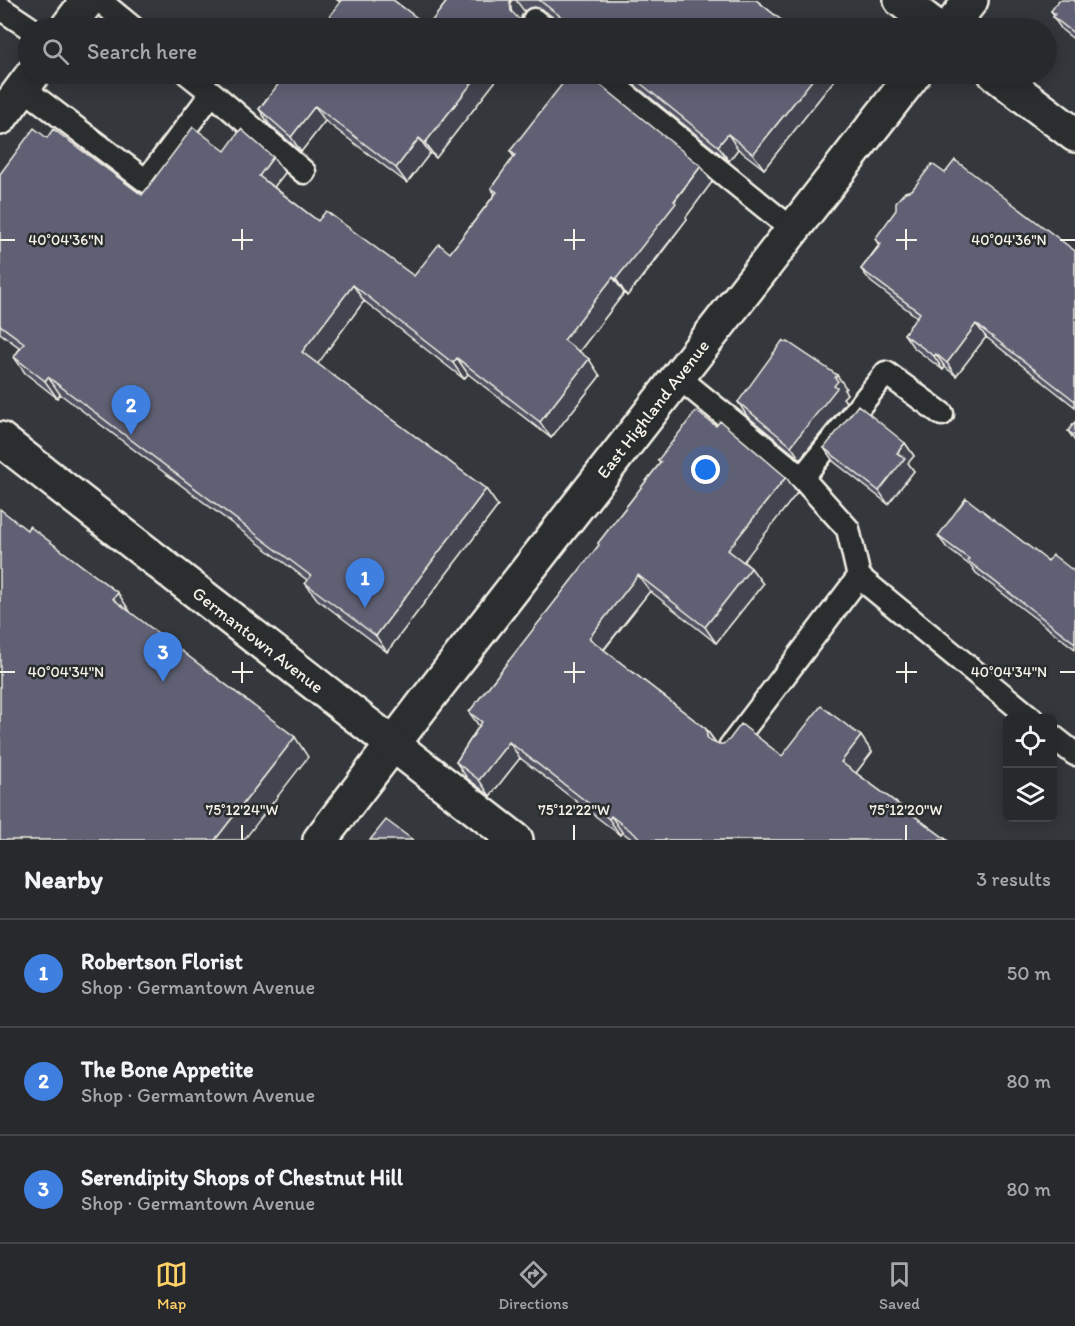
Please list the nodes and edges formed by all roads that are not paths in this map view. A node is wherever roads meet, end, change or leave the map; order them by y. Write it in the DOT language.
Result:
graph roads {
  1 [pos="88,0"];
  2 [pos="99,0"];
  3 [pos="901,0"];
  4 [pos="971,0"];
  5 [pos="0,8"];
  6 [pos="74,18"];
  7 [pos="121,18"];
  8 [pos="924,18"];
  9 [pos="957,18"];
  10 [pos="18,20"];
  11 [pos="26,84"];
  12 [pos="32,84"];
  13 [pos="201,84"];
  14 [pos="612,84"];
  15 [pos="906,84"];
  16 [pos="1008,84"];
  17 [pos="212,93"];
  18 [pos="0,118"];
  19 [pos="1075,135"];
  20 [pos="304,172"];
  21 [pos="793,230"];
  22 [pos="678,376"];
  23 [pos="942,414"];
  24 [pos="0,439"];
  25 [pos="802,478"];
  26 [pos="859,577"];
  27 [pos="1027,714"];
  28 [pos="1057,739"];
  29 [pos="393,745"];
  30 [pos="730,747"];
  31 [pos="1075,754"];
  32 [pos="320,840"];
  33 [pos="516,840"];
  1 -- 6 [label="street"];
  2 -- 7 [label="lane"];
  3 -- 8 [label="street"];
  4 -- 9 [label="street"];
  5 -- 10 [label="lane"];
  11 -- 18 [label="street"];
  12 -- 17 [label="lane"];
  13 -- 17 [label="lane"];
  14 -- 21 [label="lane"];
  15 -- 21 [label="street, East Highland Avenue"];
  16 -- 19 [label="street"];
  17 -- 20 [label="lane"];
  21 -- 22 [label="street, East Highland Avenue"];
  22 -- 25 [label="lane"];
  22 -- 29 [label="street, East Highland Avenue"];
  23 -- 25 [label="lane"];
  24 -- 29 [label="street, Germantown Avenue"];
  25 -- 26 [label="lane"];
  26 -- 27 [label="lane"];
  26 -- 30 [label="lane"];
  28 -- 31 [label="lane"];
  29 -- 32 [label="street, East Highland Avenue"];
  29 -- 33 [label="street, Germantown Avenue"];
}
